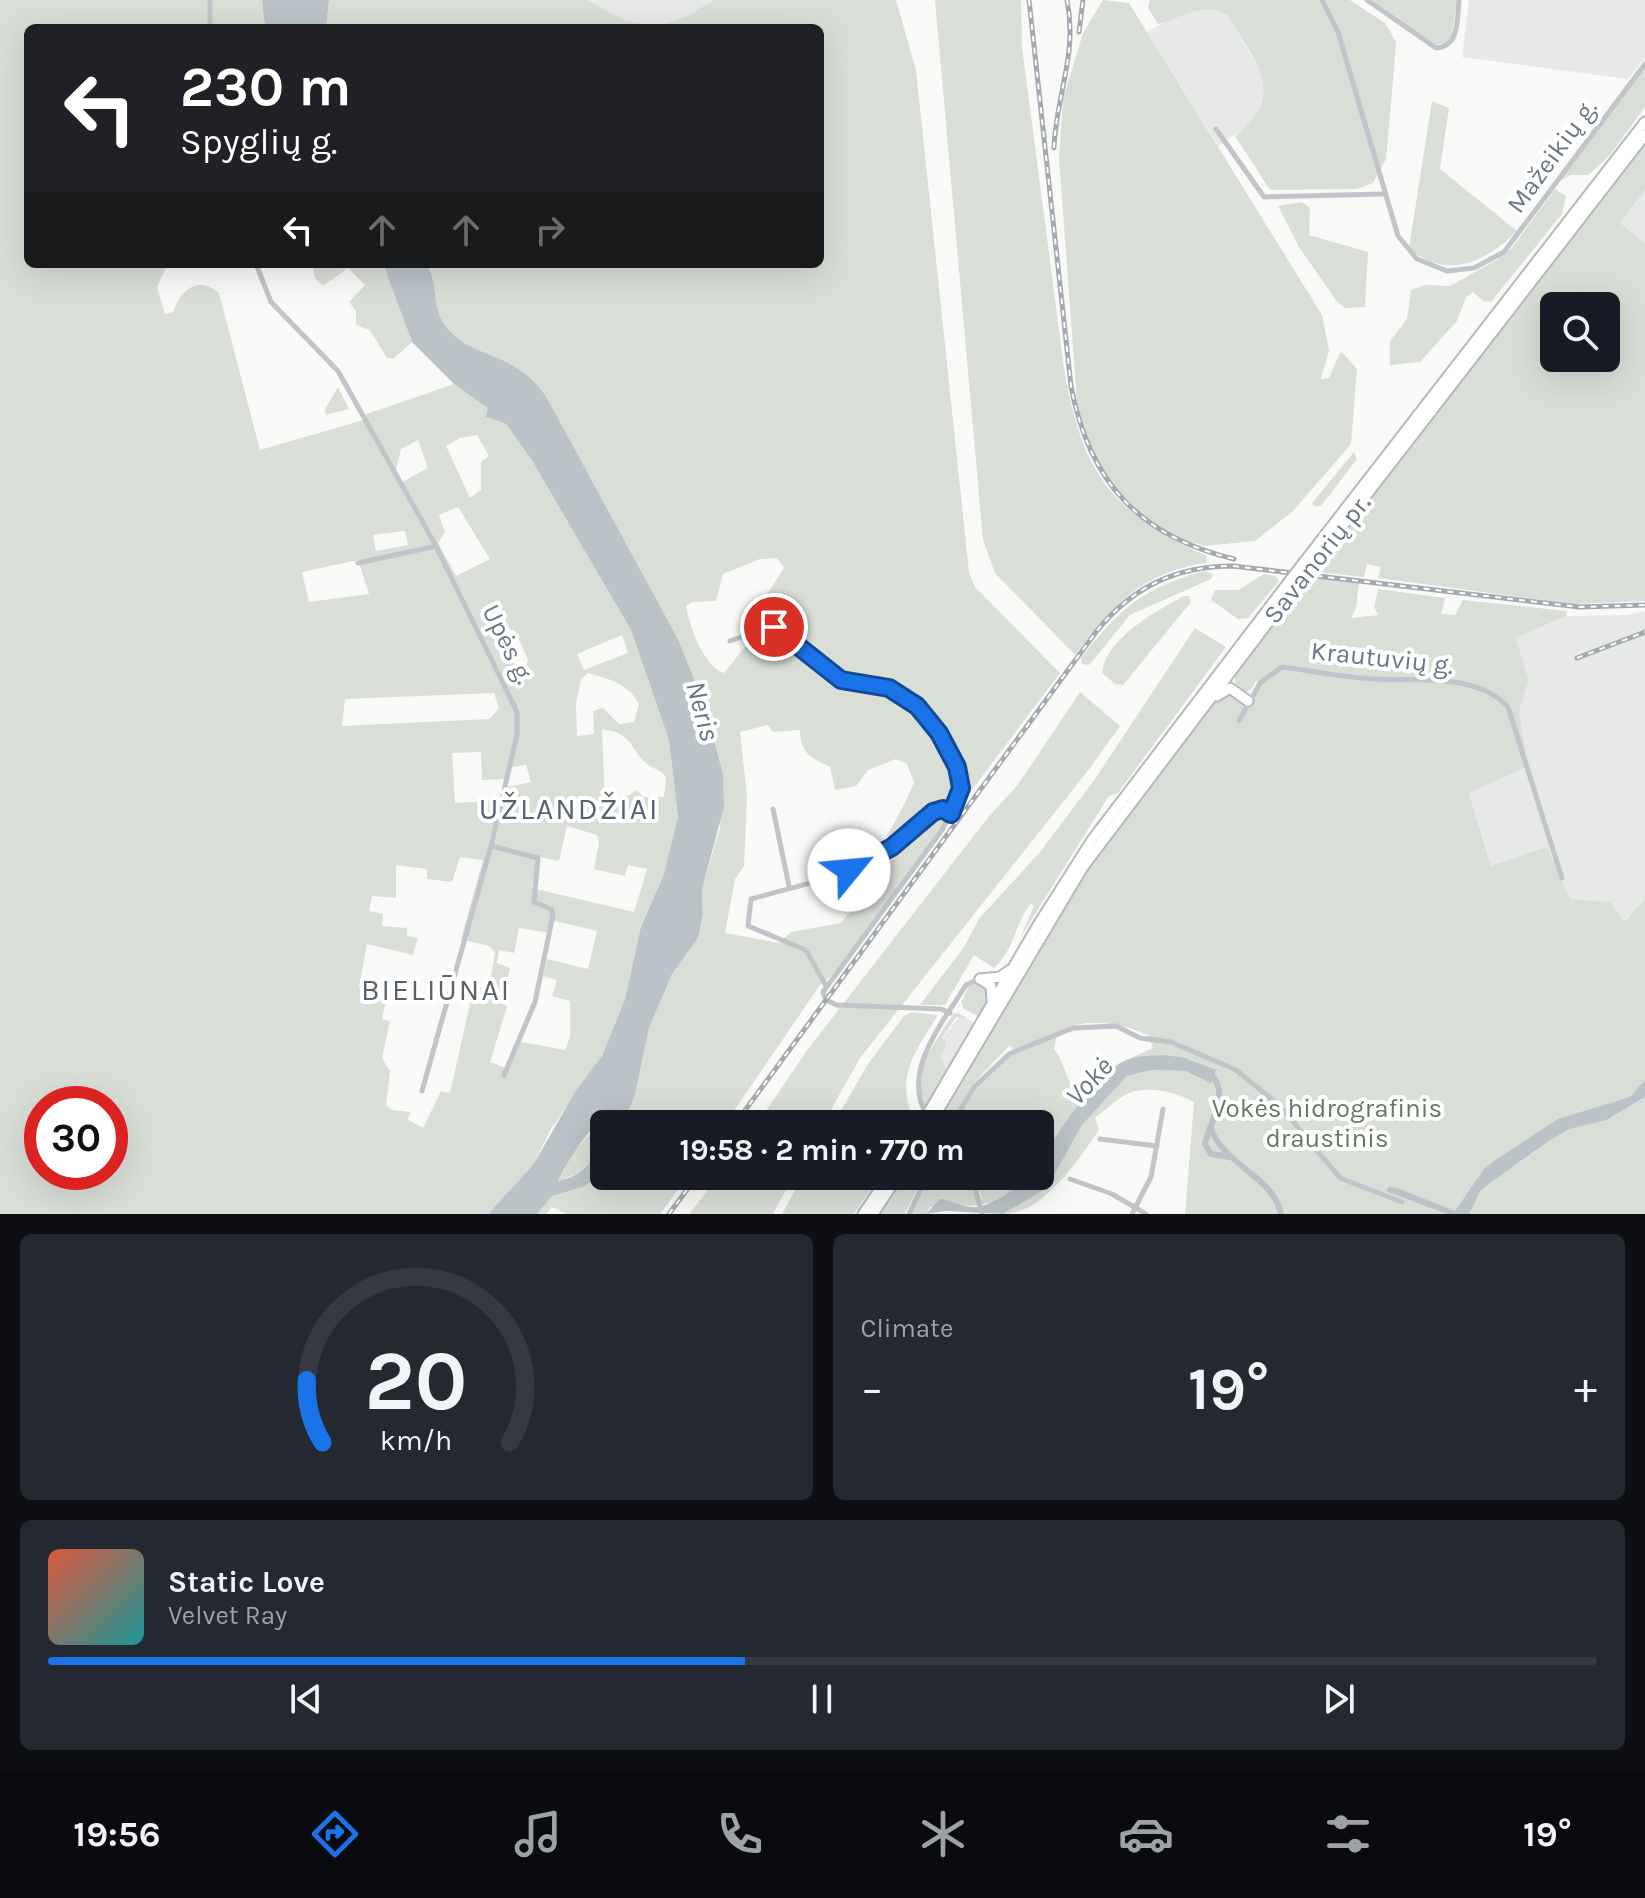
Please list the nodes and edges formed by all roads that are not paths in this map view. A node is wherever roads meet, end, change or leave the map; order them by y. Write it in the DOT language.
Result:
graph roads {
  1 [pos="210,0"];
  2 [pos="1322,0"];
  3 [pos="1367,0"];
  4 [pos="1459,0"];
  5 [pos="210,24"];
  6 [pos="1645,64"];
  7 [pos="1645,122"];
  8 [pos="1216,129"];
  9 [pos="1645,135"];
  10 [pos="1383,194"];
  11 [pos="258,268"];
  12 [pos="436,546"];
  13 [pos="358,563"];
  14 [pos="1306,567"];
  15 [pos="1296,579"];
  16 [pos="730,641"];
  17 [pos="1249,699"];
  18 [pos="1239,721"];
  19 [pos="773,809"];
  20 [pos="951,814"];
  21 [pos="1110,829"];
  22 [pos="491,846"];
  23 [pos="1562,878"];
  24 [pos="789,886"];
  25 [pos="1015,965"];
  26 [pos="980,979"];
  27 [pos="826,986"];
  28 [pos="988,1011"];
  29 [pos="950,1013"];
  30 [pos="504,1075"];
  31 [pos="422,1091"];
  32 [pos="1163,1109"];
  33 [pos="923,1110"];
  34 [pos="933,1110"];
  35 [pos="935,1110"];
  36 [pos="960,1110"];
  37 [pos="1100,1139"];
  38 [pos="1157,1146"];
  39 [pos="1070,1179"];
  40 [pos="879,1190"];
  41 [pos="889,1190"];
  42 [pos="920,1190"];
  43 [pos="977,1190"];
  44 [pos="1402,1202"];
  45 [pos="1137,1208"];
  46 [pos="863,1214"];
  47 [pos="873,1214"];
  48 [pos="909,1214"];
  49 [pos="982,1214"];
  50 [pos="1132,1214"];
  51 [pos="1146,1214"];
  1 -- 5 [label="street"];
  2 -- 10 [label="street"];
  3 -- 4 [label="street"];
  6 -- 10 [label="street, Mažeikių g."];
  7 -- 14 [label="highway, Savanorių pr."];
  8 -- 10 [label="street"];
  9 -- 14 [label="highway, Savanorių pr."];
  11 -- 12 [label="street, Upės g."];
  12 -- 13 [label="street"];
  12 -- 22 [label="street, Upės g."];
  14 -- 15 [label="highway, Savanorių pr., bridge"];
  15 -- 17 [label="highway"];
  15 -- 21 [label="highway, Savanorių pr."];
  15 -- 25 [label="highway, Savanorių pr."];
  16 -- 20 [label="street"];
  17 -- 18 [label="street, Krautuvių g."];
  17 -- 21 [label="highway"];
  17 -- 23 [label="street, Krautuvių g."];
  19 -- 24 [label="street"];
  20 -- 24 [label="street"];
  20 -- 27 [label="street"];
  21 -- 35 [label="highway, Savanorių pr."];
  22 -- 30 [label="street"];
  22 -- 31 [label="street, Upės g."];
  24 -- 27 [label="street"];
  25 -- 26 [label="highway"];
  25 -- 28 [label="highway, Savanorių pr."];
  26 -- 28 [label="highway"];
  26 -- 29 [label="street"];
  27 -- 29 [label="street"];
  28 -- 34 [label="highway, Savanorių pr."];
  29 -- 33 [label="street"];
  32 -- 38 [label="street"];
  36 -- 44 [label="street"];
  37 -- 38 [label="street"];
  38 -- 45 [label="street"];
  39 -- 45 [label="street"];
  40 -- 46 [label="highway"];
  41 -- 47 [label="highway"];
  42 -- 48 [label="street"];
  43 -- 49 [label="street"];
  45 -- 50 [label="street"];
  45 -- 51 [label="street"];
}
